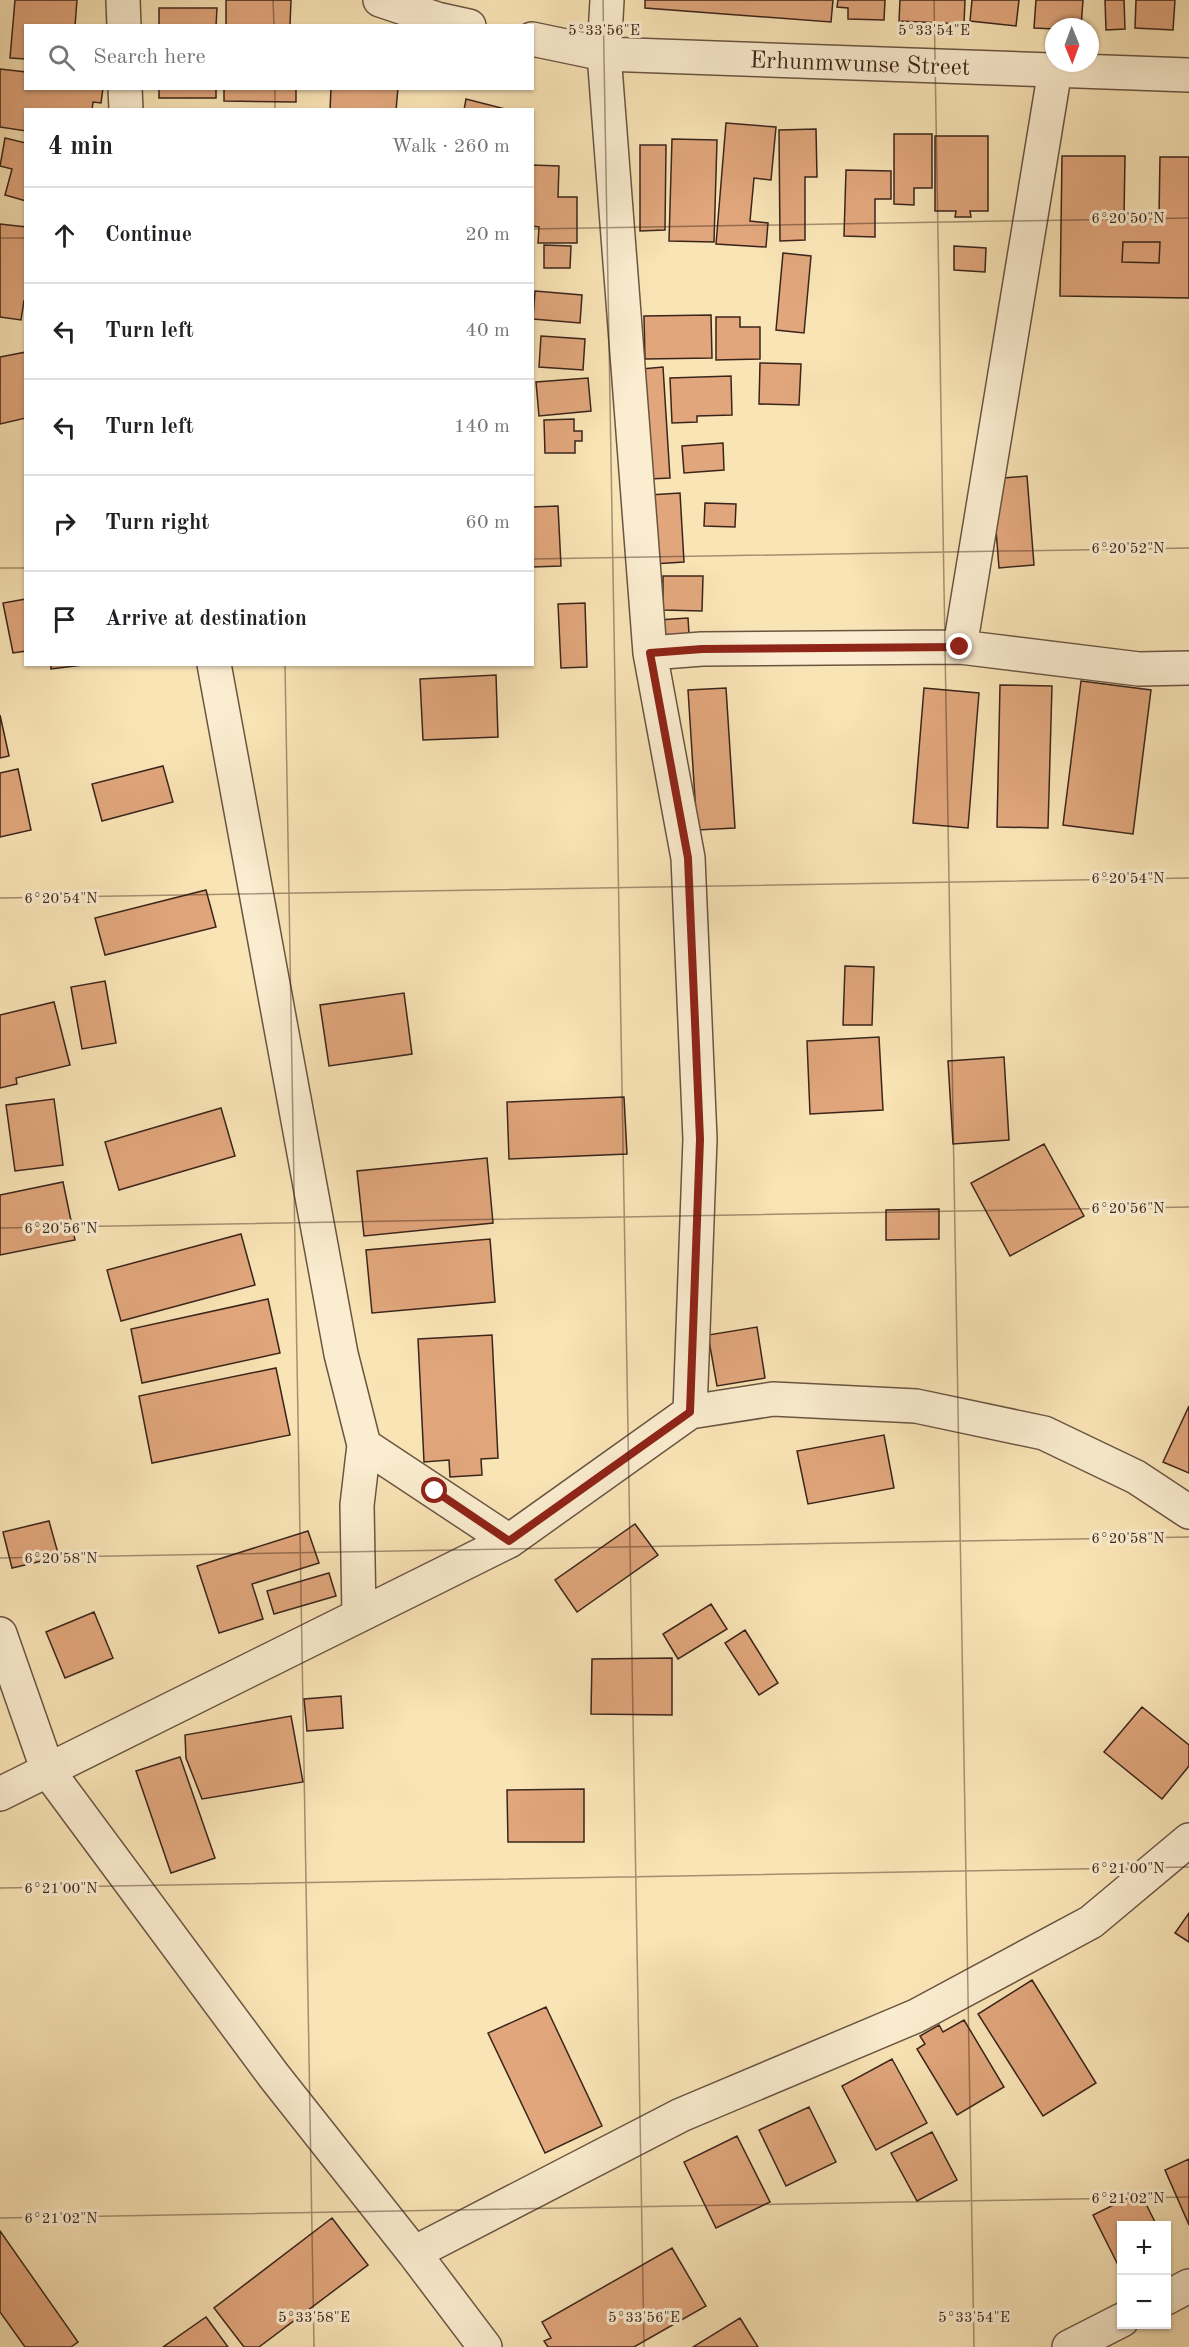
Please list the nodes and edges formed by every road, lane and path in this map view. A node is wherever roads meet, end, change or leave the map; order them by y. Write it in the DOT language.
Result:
graph roads {
  1 [pos="123,0"];
  2 [pos="380,0"];
  3 [pos="608,0"];
  4 [pos="123,24"];
  5 [pos="460,24"];
  6 [pos="534,39"];
  7 [pos="603,54"];
  8 [pos="1045,70"];
  9 [pos="1055,72"];
  10 [pos="1099,72"];
  11 [pos="1189,75"];
  12 [pos="125,90"];
  13 [pos="126,108"];
  14 [pos="960,647"];
  15 [pos="650,653"];
  16 [pos="214,666"];
  17 [pos="1189,668"];
  18 [pos="690,1412"];
  19 [pos="364,1445"];
  20 [pos="1189,1512"];
  21 [pos="509,1541"];
  22 [pos="359,1615"];
  23 [pos="0,1634"];
  24 [pos="48,1772"];
  25 [pos="0,1794"];
  26 [pos="1189,1840"];
  27 [pos="414,2253"];
  28 [pos="1189,2286"];
  29 [pos="1171,2296"];
  30 [pos="1117,2323"];
  31 [pos="485,2347"];
  32 [pos="1069,2347"];
  1 -- 4 [label="street"];
  2 -- 5 [label="street"];
  3 -- 7 [label="street"];
  6 -- 7 [label="street, Erhunmwunse Street"];
  7 -- 8 [label="street, Erhunmwunse Street"];
  7 -- 15 [label="street"];
  9 -- 14 [label="street"];
  10 -- 11 [label="street, Erhunmwunse Street"];
  12 -- 13 [label="street"];
  14 -- 15 [label="street"];
  14 -- 17 [label="street"];
  15 -- 18 [label="street"];
  16 -- 19 [label="street"];
  18 -- 20 [label="street"];
  18 -- 21 [label="street"];
  19 -- 21 [label="street"];
  19 -- 22 [label="street"];
  21 -- 22 [label="street"];
  22 -- 24 [label="street"];
  23 -- 24 [label="street"];
  24 -- 25 [label="street"];
  24 -- 27 [label="street"];
  26 -- 27 [label="street"];
  27 -- 31 [label="street"];
  28 -- 29 [label="street"];
  30 -- 32 [label="street"];
}
